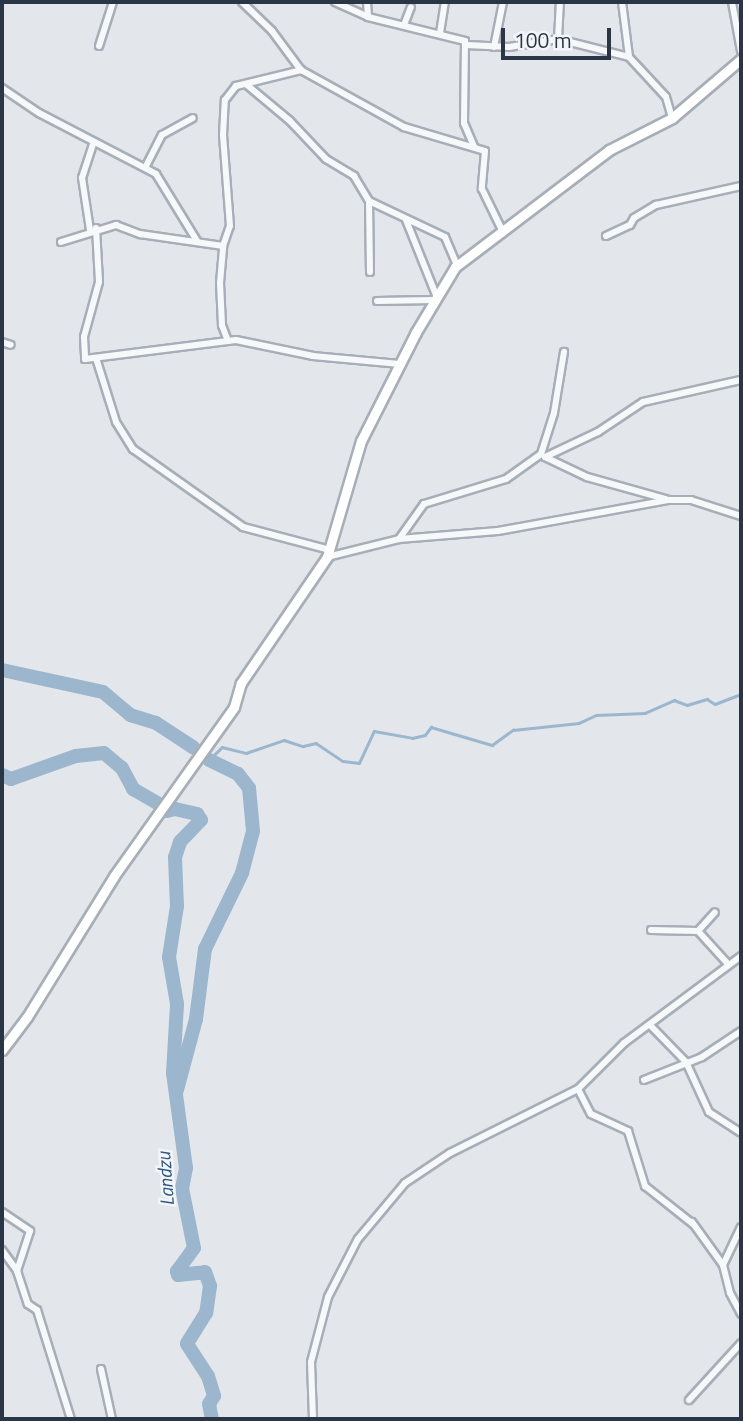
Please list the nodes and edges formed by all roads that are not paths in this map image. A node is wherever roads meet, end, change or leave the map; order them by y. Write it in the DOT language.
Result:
graph roads {
  1 [pos="113,2"];
  2 [pos="242,2"];
  3 [pos="335,2"];
  4 [pos="367,2"];
  5 [pos="445,2"];
  6 [pos="503,2"];
  7 [pos="560,2"];
  8 [pos="622,2"];
  9 [pos="732,2"];
  10 [pos="411,7"];
  11 [pos="368,17"];
  12 [pos="404,25"];
  13 [pos="440,33"];
  14 [pos="558,39"];
  15 [pos="466,45"];
  16 [pos="99,46"];
  17 [pos="494,47"];
  18 [pos="741,51"];
  19 [pos="629,57"];
  20 [pos="741,59"];
  21 [pos="737,67"];
  22 [pos="301,70"];
  23 [pos="247,85"];
  24 [pos="2,88"];
  25 [pos="192,118"];
  26 [pos="672,118"];
  27 [pos="94,142"];
  28 [pos="474,147"];
  29 [pos="146,166"];
  30 [pos="741,186"];
  31 [pos="369,201"];
  32 [pos="406,219"];
  33 [pos="93,229"];
  34 [pos="502,230"];
  35 [pos="606,236"];
  36 [pos="197,241"];
  37 [pos="61,242"];
  38 [pos="223,246"];
  39 [pos="457,265"];
  40 [pos="370,272"];
  41 [pos="435,298"];
  42 [pos="377,301"];
  43 [pos="229,341"];
  44 [pos="2,342"];
  45 [pos="11,345"];
  46 [pos="564,352"];
  47 [pos="96,358"];
  48 [pos="400,364"];
  49 [pos="741,380"];
  50 [pos="543,455"];
  51 [pos="669,500"];
  52 [pos="741,516"];
  53 [pos="399,539"];
  54 [pos="329,554"];
  55 [pos="715,912"];
  56 [pos="651,930"];
  57 [pos="698,931"];
  58 [pos="741,956"];
  59 [pos="727,963"];
  60 [pos="650,1026"];
  61 [pos="741,1031"];
  62 [pos="2,1050"];
  63 [pos="686,1062"];
  64 [pos="643,1080"];
  65 [pos="578,1089"];
  66 [pos="741,1133"];
  67 [pos="2,1212"];
  68 [pos="741,1227"];
  69 [pos="2,1250"];
  70 [pos="723,1265"];
  71 [pos="17,1271"];
  72 [pos="741,1314"];
  73 [pos="741,1343"];
  74 [pos="101,1368"];
  75 [pos="689,1400"];
  76 [pos="71,1419"];
  77 [pos="112,1419"];
  78 [pos="313,1419"];
  1 -- 16 [label="street"];
  2 -- 22 [label="street"];
  3 -- 11 [label="street"];
  4 -- 11 [label="street"];
  5 -- 13 [label="street"];
  6 -- 17 [label="street"];
  7 -- 14 [label="street"];
  8 -- 19 [label="street"];
  9 -- 18 [label="street"];
  10 -- 12 [label="street"];
  11 -- 12 [label="street"];
  12 -- 13 [label="street"];
  13 -- 15 [label="street"];
  14 -- 17 [label="street"];
  14 -- 19 [label="street"];
  15 -- 17 [label="street"];
  15 -- 28 [label="street"];
  19 -- 26 [label="street"];
  20 -- 21 [label="street"];
  21 -- 26 [label="street"];
  22 -- 23 [label="street"];
  22 -- 28 [label="street"];
  23 -- 31 [label="street"];
  23 -- 38 [label="street"];
  24 -- 27 [label="street"];
  25 -- 29 [label="street"];
  26 -- 34 [label="street"];
  27 -- 29 [label="street"];
  27 -- 33 [label="street"];
  28 -- 34 [label="street"];
  29 -- 36 [label="street"];
  30 -- 35 [label="street"];
  31 -- 32 [label="street"];
  31 -- 40 [label="street"];
  32 -- 39 [label="street"];
  32 -- 41 [label="street"];
  33 -- 36 [label="street"];
  33 -- 37 [label="street"];
  33 -- 47 [label="street"];
  34 -- 39 [label="street"];
  36 -- 38 [label="street"];
  38 -- 43 [label="street"];
  39 -- 41 [label="street"];
  41 -- 42 [label="street"];
  41 -- 48 [label="street"];
  43 -- 47 [label="street"];
  43 -- 48 [label="street"];
  44 -- 45 [label="street"];
  46 -- 50 [label="street"];
  47 -- 54 [label="street"];
  48 -- 54 [label="street"];
  49 -- 50 [label="street"];
  50 -- 51 [label="street"];
  50 -- 53 [label="street"];
  51 -- 52 [label="street"];
  51 -- 53 [label="street"];
  53 -- 54 [label="street"];
  54 -- 62 [label="street"];
  55 -- 57 [label="street"];
  56 -- 57 [label="street"];
  57 -- 59 [label="street"];
  58 -- 59 [label="street"];
  59 -- 60 [label="street"];
  60 -- 63 [label="street"];
  60 -- 65 [label="street"];
  61 -- 63 [label="street"];
  63 -- 64 [label="street"];
  63 -- 66 [label="street"];
  65 -- 70 [label="street"];
  65 -- 78 [label="street"];
  67 -- 71 [label="street"];
  68 -- 70 [label="street"];
  69 -- 71 [label="street"];
  70 -- 72 [label="street"];
  71 -- 76 [label="street"];
  73 -- 75 [label="street"];
  74 -- 77 [label="street"];
}
